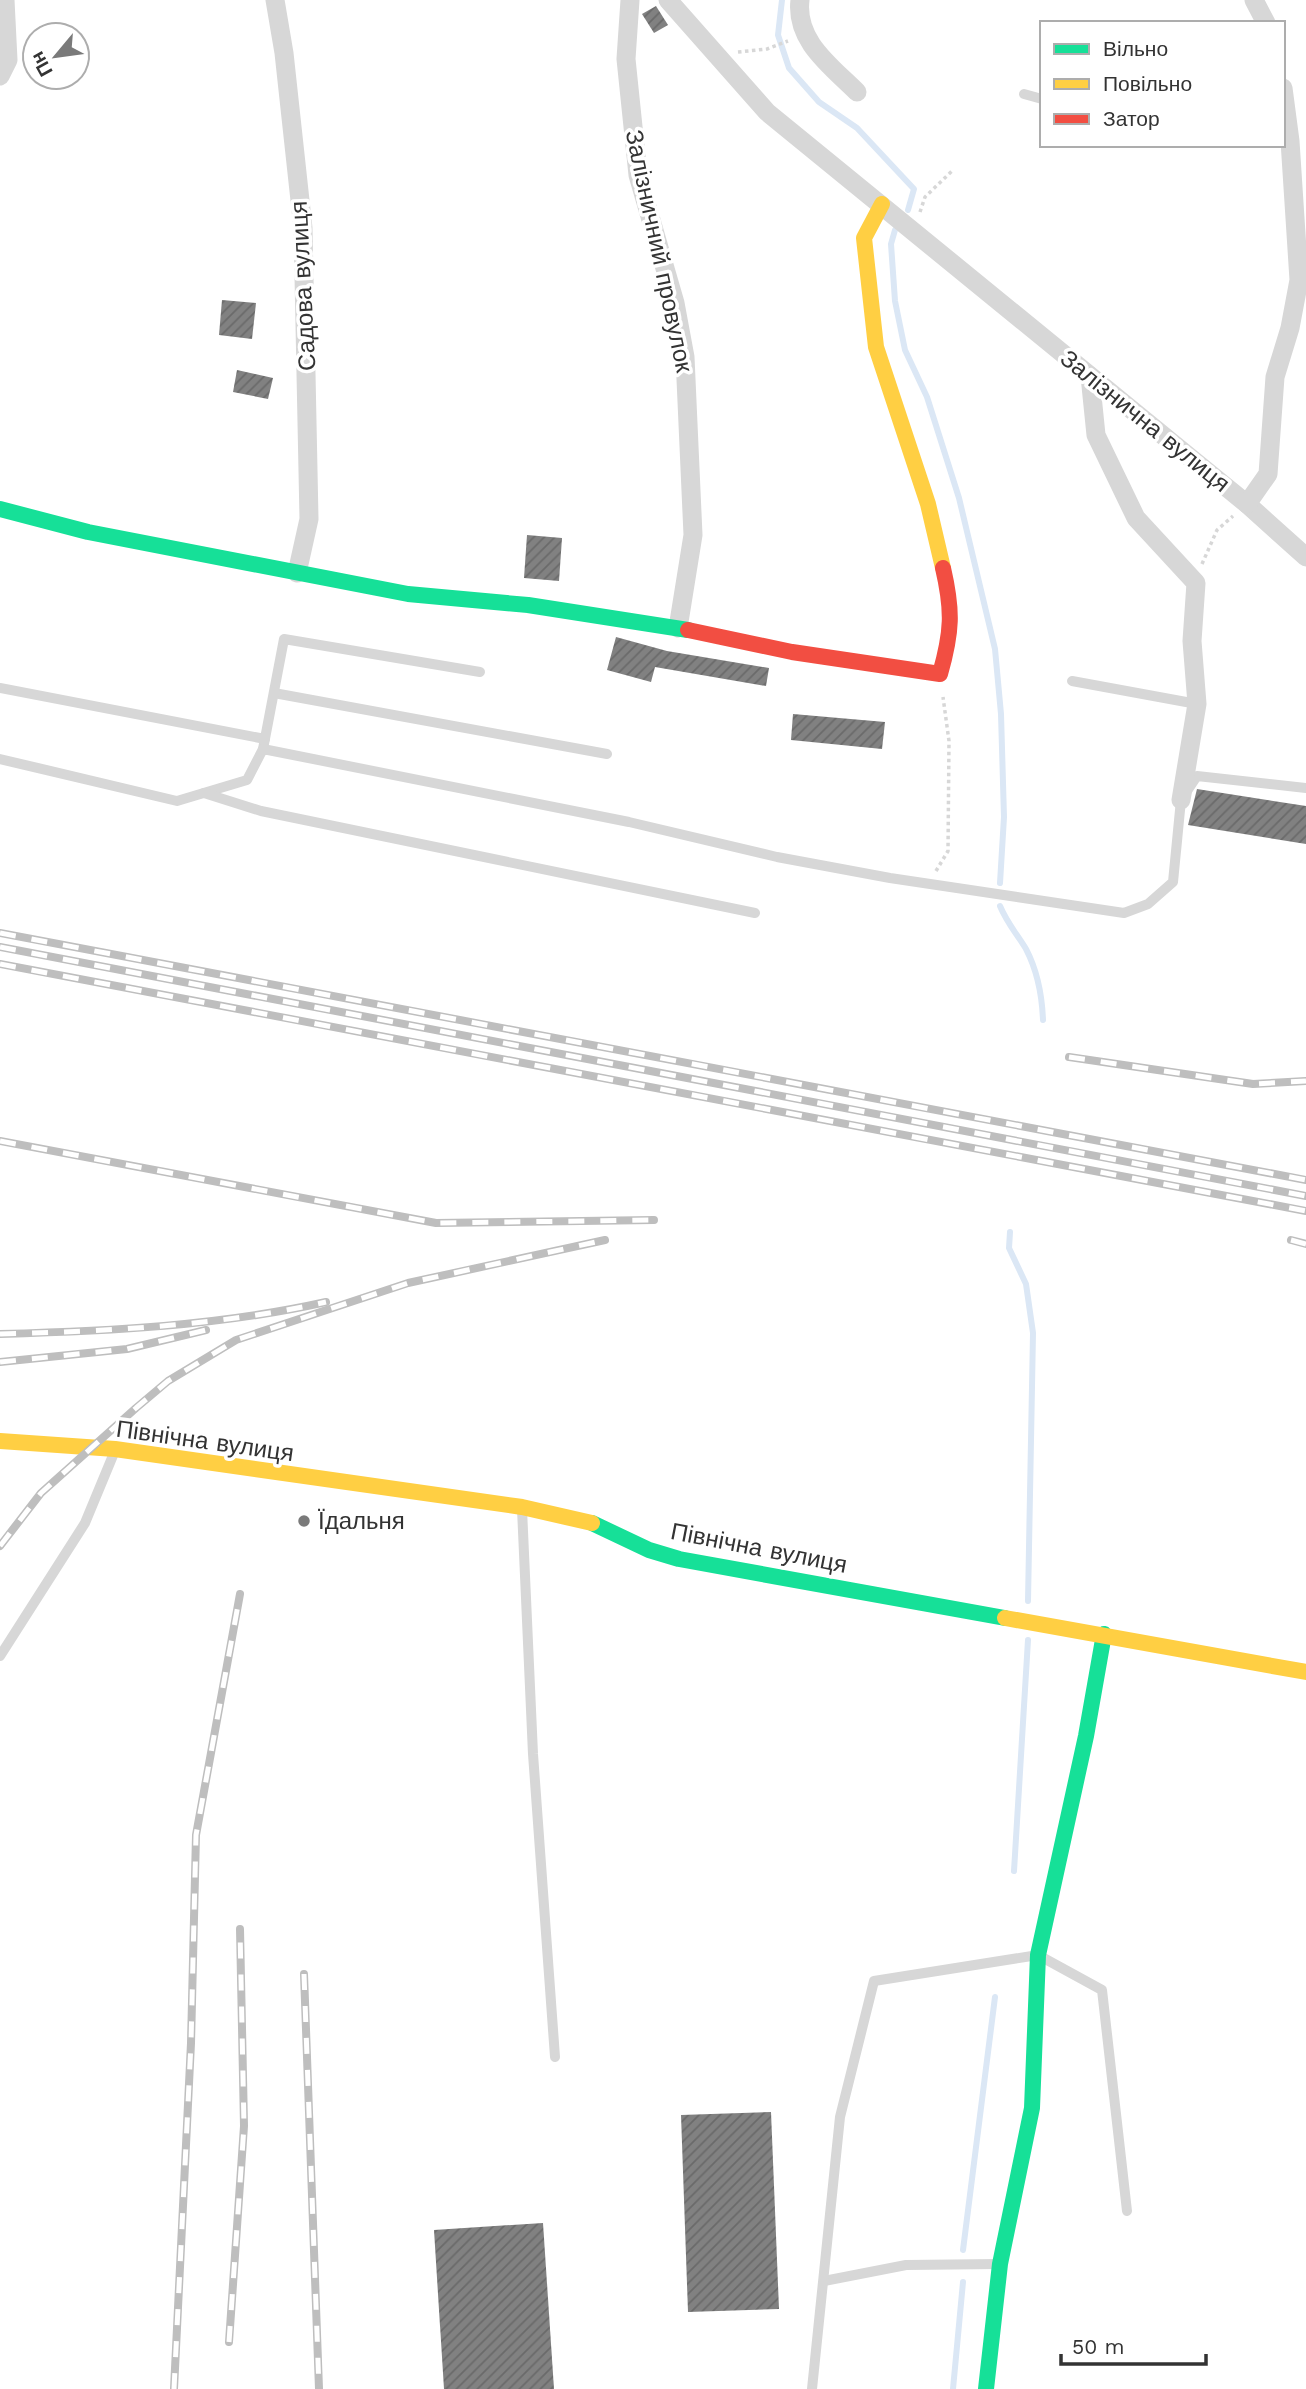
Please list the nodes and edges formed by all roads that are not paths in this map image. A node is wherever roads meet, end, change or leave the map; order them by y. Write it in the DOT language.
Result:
graph roads {
  1 [pos="5,0"];
  2 [pos="275,0"];
  3 [pos="629,0"];
  4 [pos="668,0"];
  5 [pos="800,0"];
  6 [pos="1254,0"];
  7 [pos="1265,21"];
  8 [pos="0,76"];
  9 [pos="857,92"];
  10 [pos="1024,94"];
  11 [pos="1040,99"];
  12 [pos="1285,115"];
  13 [pos="900,218"];
  14 [pos="1090,376"];
  15 [pos="1247,504"];
  16 [pos="0,509"];
  17 [pos="1306,557"];
  18 [pos="298,573"];
  19 [pos="678,628"];
  20 [pos="480,672"];
  21 [pos="1072,681"];
  22 [pos="0,688"];
  23 [pos="274,693"];
  24 [pos="1197,704"];
  25 [pos="264,744"];
  26 [pos="607,754"];
  27 [pos="0,759"];
  28 [pos="1306,788"];
  29 [pos="204,793"];
  30 [pos="1181,800"];
  31 [pos="755,913"];
  32 [pos="0,1441"];
  33 [pos="115,1449"];
  34 [pos="522,1507"];
  35 [pos="1104,1634"];
  36 [pos="0,1656"];
  37 [pos="1306,1672"];
  38 [pos="1038,1955"];
  39 [pos="555,2057"];
  40 [pos="1127,2211"];
  41 [pos="1000,2264"];
  42 [pos="824,2281"];
  43 [pos="812,2389"];
  44 [pos="986,2389"];
  1 -- 8 [label="street"];
  2 -- 18 [label="street, Садова вулиця"];
  3 -- 19 [label="street, Залізничний провулок"];
  4 -- 13 [label="street, Залізнична вулиця"];
  5 -- 9 [label="street"];
  6 -- 7 [label="street"];
  10 -- 11 [label="lane"];
  12 -- 15 [label="street, Залізнична вулиця"];
  13 -- 14 [label="street, Залізнична вулиця"];
  13 -- 19 [label="street"];
  14 -- 15 [label="street, Залізнична вулиця"];
  14 -- 24 [label="street"];
  15 -- 17 [label="street"];
  16 -- 18 [label="street"];
  18 -- 19 [label="street"];
  20 -- 23 [label="lane"];
  21 -- 24 [label="lane"];
  22 -- 25 [label="lane"];
  23 -- 25 [label="lane"];
  23 -- 26 [label="lane"];
  24 -- 30 [label="street"];
  25 -- 29 [label="lane"];
  25 -- 30 [label="lane"];
  27 -- 29 [label="lane"];
  28 -- 30 [label="lane"];
  29 -- 31 [label="lane"];
  32 -- 33 [label="street, Північна вулиця"];
  33 -- 34 [label="street, Північна вулиця"];
  33 -- 36 [label="lane"];
  34 -- 35 [label="street, Північна вулиця"];
  34 -- 39 [label="lane"];
  35 -- 37 [label="street, Північна вулиця"];
  35 -- 38 [label="street"];
  38 -- 40 [label="lane"];
  38 -- 41 [label="street"];
  38 -- 42 [label="lane"];
  41 -- 42 [label="lane"];
  41 -- 44 [label="street"];
  42 -- 43 [label="lane"];
}
